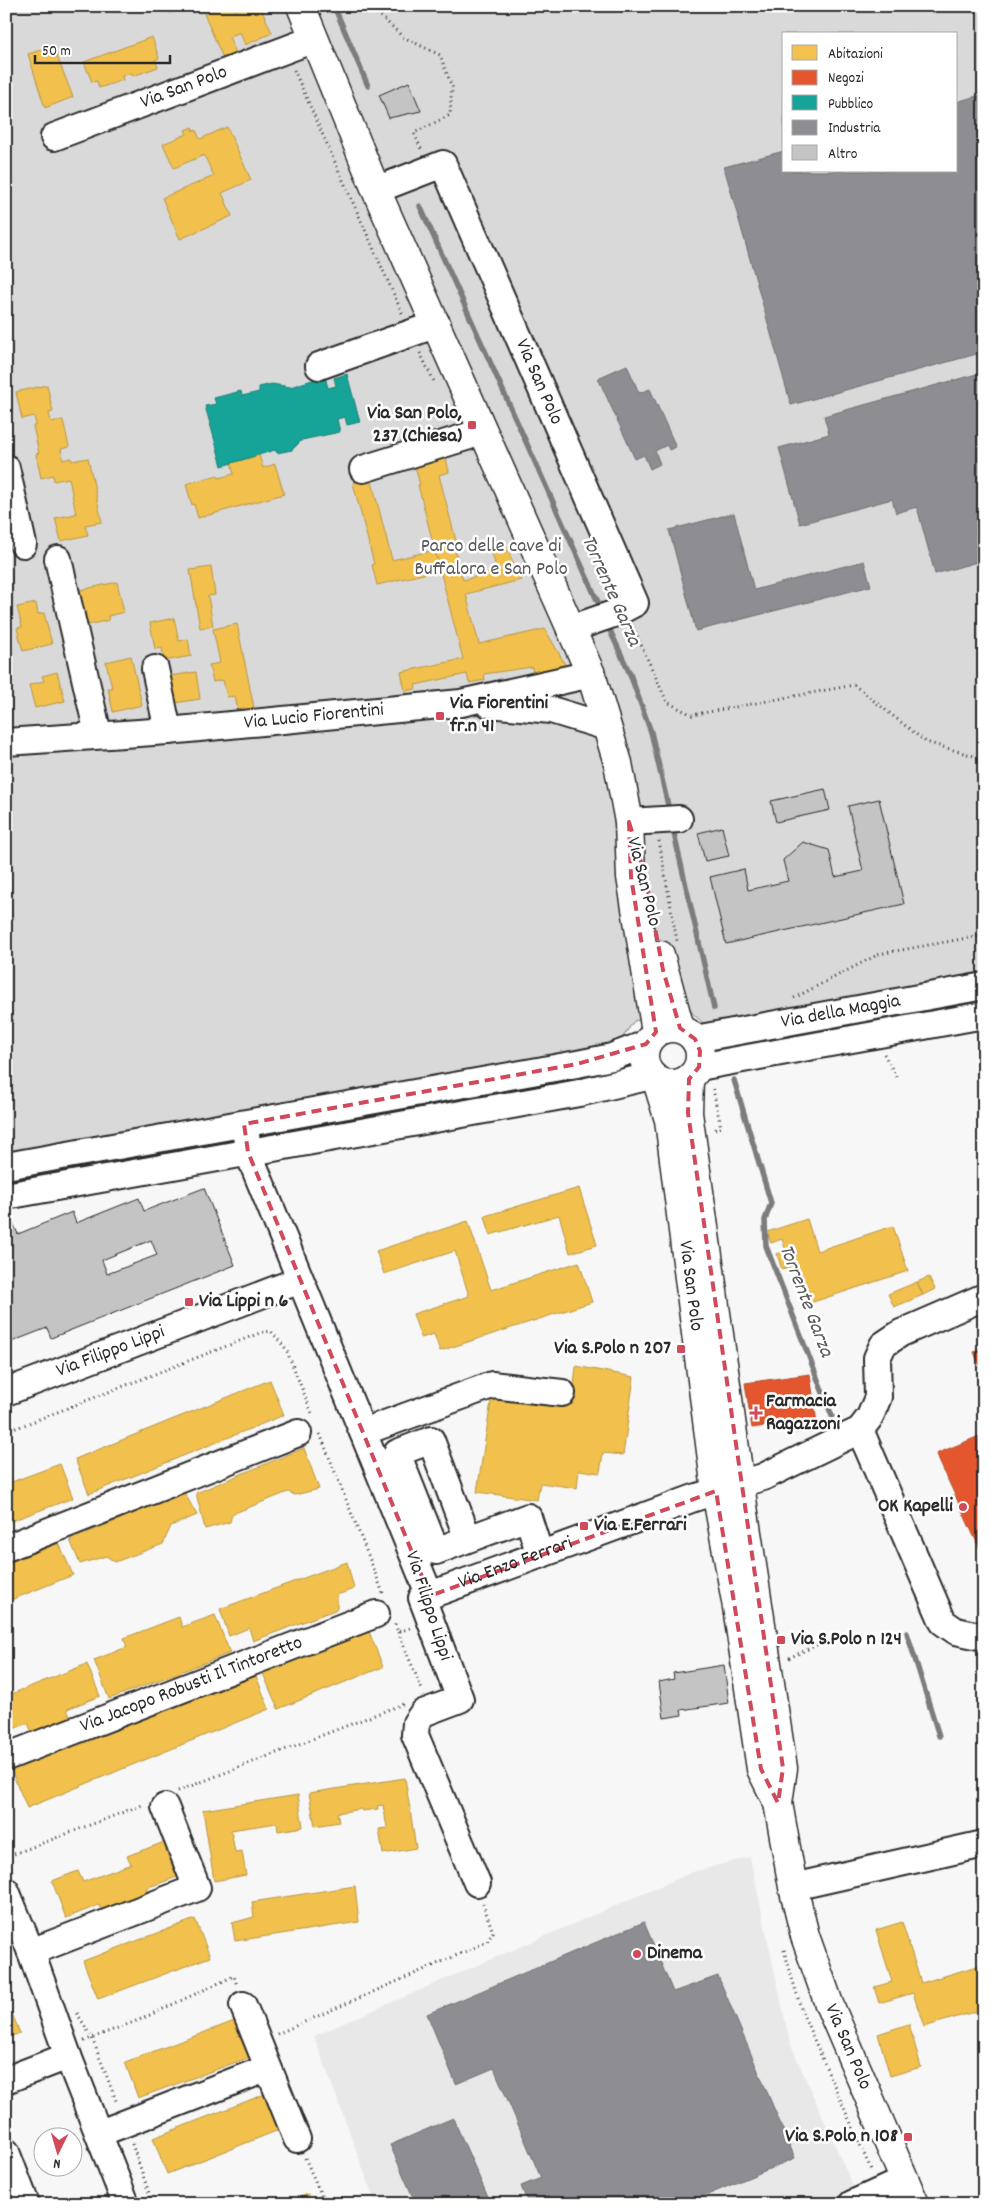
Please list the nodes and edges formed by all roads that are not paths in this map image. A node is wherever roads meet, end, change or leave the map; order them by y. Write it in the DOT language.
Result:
graph roads {
  1 [pos="300,6"];
  2 [pos="314,39"];
  3 [pos="54,137"];
  4 [pos="376,190"];
  5 [pos="437,324"];
  6 [pos="319,366"];
  7 [pos="482,432"];
  8 [pos="6,468"];
  9 [pos="364,469"];
  10 [pos="23,544"];
  11 [pos="58,559"];
  12 [pos="601,618"];
  13 [pos="155,668"];
  14 [pos="592,674"];
  15 [pos="461,702"];
  16 [pos="607,727"];
  17 [pos="168,731"];
  18 [pos="98,734"];
  19 [pos="6,742"];
  20 [pos="664,820"];
  21 [pos="628,822"];
  22 [pos="984,986"];
  23 [pos="984,1015"];
  24 [pos="669,1036"];
  25 [pos="701,1076"];
  26 [pos="654,1078"];
  27 [pos="244,1124"];
  28 [pos="248,1152"];
  29 [pos="6,1166"];
  30 [pos="6,1196"];
  31 [pos="300,1280"];
  32 [pos="984,1297"];
  33 [pos="6,1392"];
  34 [pos="562,1393"];
  35 [pos="311,1429"];
  36 [pos="860,1430"];
  37 [pos="362,1432"];
  38 [pos="728,1488"];
  39 [pos="468,1539"];
  40 [pos="6,1548"];
  41 [pos="540,1555"];
  42 [pos="430,1608"];
  43 [pos="385,1611"];
  44 [pos="984,1637"];
  45 [pos="6,1757"];
  46 [pos="165,1807"];
  47 [pos="984,1844"];
  48 [pos="477,1883"];
  49 [pos="793,1887"];
  50 [pos="6,1891"];
  51 [pos="31,1952"];
  52 [pos="243,2005"];
  53 [pos="66,2053"];
  54 [pos="268,2068"];
  55 [pos="6,2080"];
  56 [pos="100,2133"];
  57 [pos="297,2139"];
  58 [pos="6,2152"];
  59 [pos="910,2192"];
  60 [pos="26,2204"];
  61 [pos="126,2204"];
  62 [pos="852,2204"];
  1 -- 2 [label="main road, Via San Polo"];
  2 -- 3 [label="street, Via San Polo"];
  2 -- 4 [label="main road, Via San Polo"];
  4 -- 5 [label="main road, Via San Polo"];
  4 -- 12 [label="street, Via San Polo"];
  5 -- 6 [label="street"];
  5 -- 7 [label="main road, Via San Polo"];
  7 -- 9 [label="street"];
  7 -- 12 [label="main road, Via San Polo"];
  8 -- 10 [label="street"];
  11 -- 18 [label="street"];
  12 -- 14 [label="main road, Via San Polo"];
  13 -- 17 [label="street"];
  14 -- 15 [label="street, Via Lucio Fiorentini"];
  14 -- 16 [label="main road, Via San Polo"];
  15 -- 16 [label="street, Via Lucio Fiorentini"];
  15 -- 17 [label="street, Via Lucio Fiorentini"];
  16 -- 21 [label="main road, Via San Polo"];
  17 -- 18 [label="street, Via Lucio Fiorentini"];
  18 -- 19 [label="street, Via Lucio Fiorentini"];
  20 -- 21 [label="street"];
  21 -- 24 [label="main road, Via San Polo"];
  22 -- 24 [label="street, Via della Maggia"];
  23 -- 25 [label="street, Via della Maggia"];
  24 -- 25 [label="main road, Via San Polo"];
  24 -- 26 [label="main road, Via San Polo"];
  24 -- 27 [label="street, Via della Maggia"];
  25 -- 26 [label="main road"];
  25 -- 38 [label="main road, Via San Polo"];
  26 -- 28 [label="street"];
  26 -- 38 [label="main road, Via San Polo"];
  27 -- 28 [label="street, Via Filippo Lippi"];
  27 -- 29 [label="street, Via della Maggia"];
  28 -- 30 [label="street"];
  28 -- 31 [label="street, Via Filippo Lippi"];
  31 -- 33 [label="street, Via Filippo Lippi"];
  31 -- 37 [label="street, Via Filippo Lippi"];
  32 -- 36 [label="street"];
  34 -- 37 [label="street"];
  35 -- 40 [label="street"];
  36 -- 38 [label="street, Via Enzo Ferrari"];
  36 -- 44 [label="street"];
  37 -- 42 [label="street, Via Filippo Lippi"];
  38 -- 41 [label="street, Via Enzo Ferrari"];
  38 -- 49 [label="main road, Via San Polo"];
  39 -- 41 [label="street"];
  41 -- 42 [label="street, Via Enzo Ferrari"];
  42 -- 48 [label="street, Via Filippo Lippi"];
  43 -- 45 [label="street, Via Jacopo Robusti Il Tintoretto"];
  46 -- 51 [label="street"];
  47 -- 49 [label="street"];
  49 -- 59 [label="main road, Via San Polo"];
  50 -- 51 [label="street"];
  51 -- 53 [label="street"];
  52 -- 54 [label="street"];
  53 -- 55 [label="street"];
  53 -- 56 [label="street"];
  54 -- 56 [label="street"];
  54 -- 57 [label="street"];
  56 -- 61 [label="street"];
  58 -- 60 [label="street"];
  59 -- 62 [label="street"];
}
